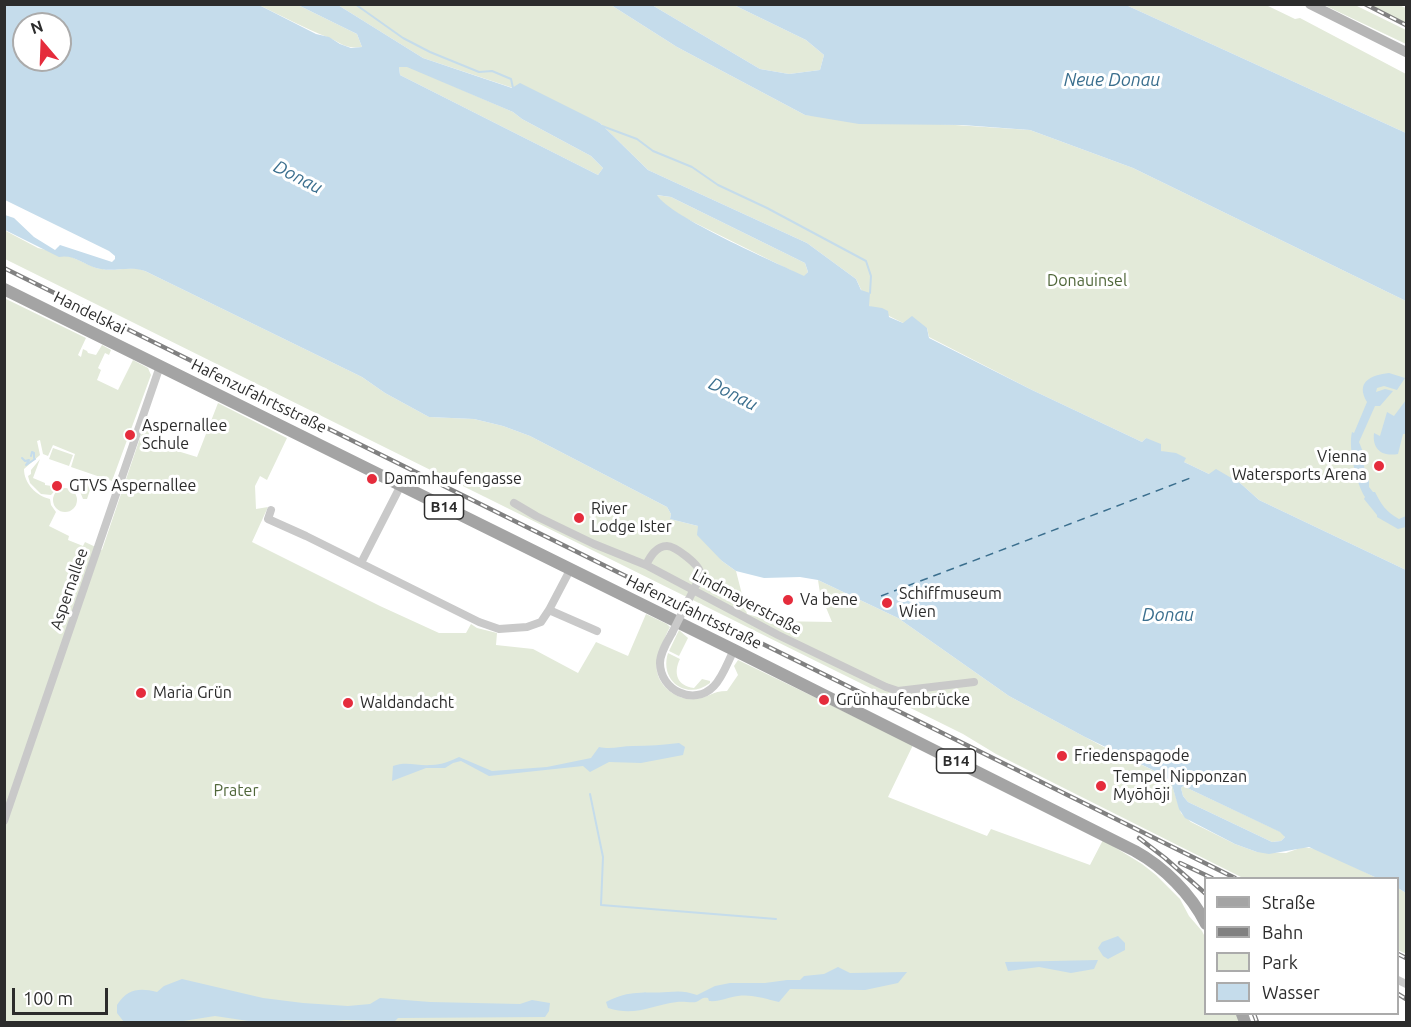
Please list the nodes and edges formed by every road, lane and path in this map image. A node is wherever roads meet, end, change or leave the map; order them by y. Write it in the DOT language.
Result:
graph roads {
  1 [pos="1310,4"];
  2 [pos="1407,52"];
  3 [pos="4,290"];
  4 [pos="160,366"];
  5 [pos="401,485"];
  6 [pos="514,503"];
  7 [pos="271,510"];
  8 [pos="361,563"];
  9 [pos="646,565"];
  10 [pos="570,570"];
  11 [pos="549,610"];
  12 [pos="597,631"];
  13 [pos="734,650"];
  14 [pos="974,682"];
  15 [pos="4,821"];
  16 [pos="1202,907"];
  1 -- 2 [label="main road"];
  3 -- 4 [label="main road, Handelskai / B14"];
  4 -- 5 [label="main road, Hafenzufahrtsstraße / B14"];
  4 -- 15 [label="street, Aspernallee"];
  5 -- 8 [label="street"];
  5 -- 10 [label="main road, Hafenzufahrtsstraße / B14"];
  6 -- 9 [label="street, Lindmayerstraße"];
  7 -- 8 [label="street"];
  8 -- 11 [label="street"];
  9 -- 13 [label="street, bridge"];
  9 -- 14 [label="street, Lindmayerstraße"];
  10 -- 11 [label="street"];
  10 -- 13 [label="main road, Hafenzufahrtsstraße / B14"];
  11 -- 12 [label="street"];
  13 -- 16 [label="main road, Hafenzufahrtsstraße / B14"];
}
